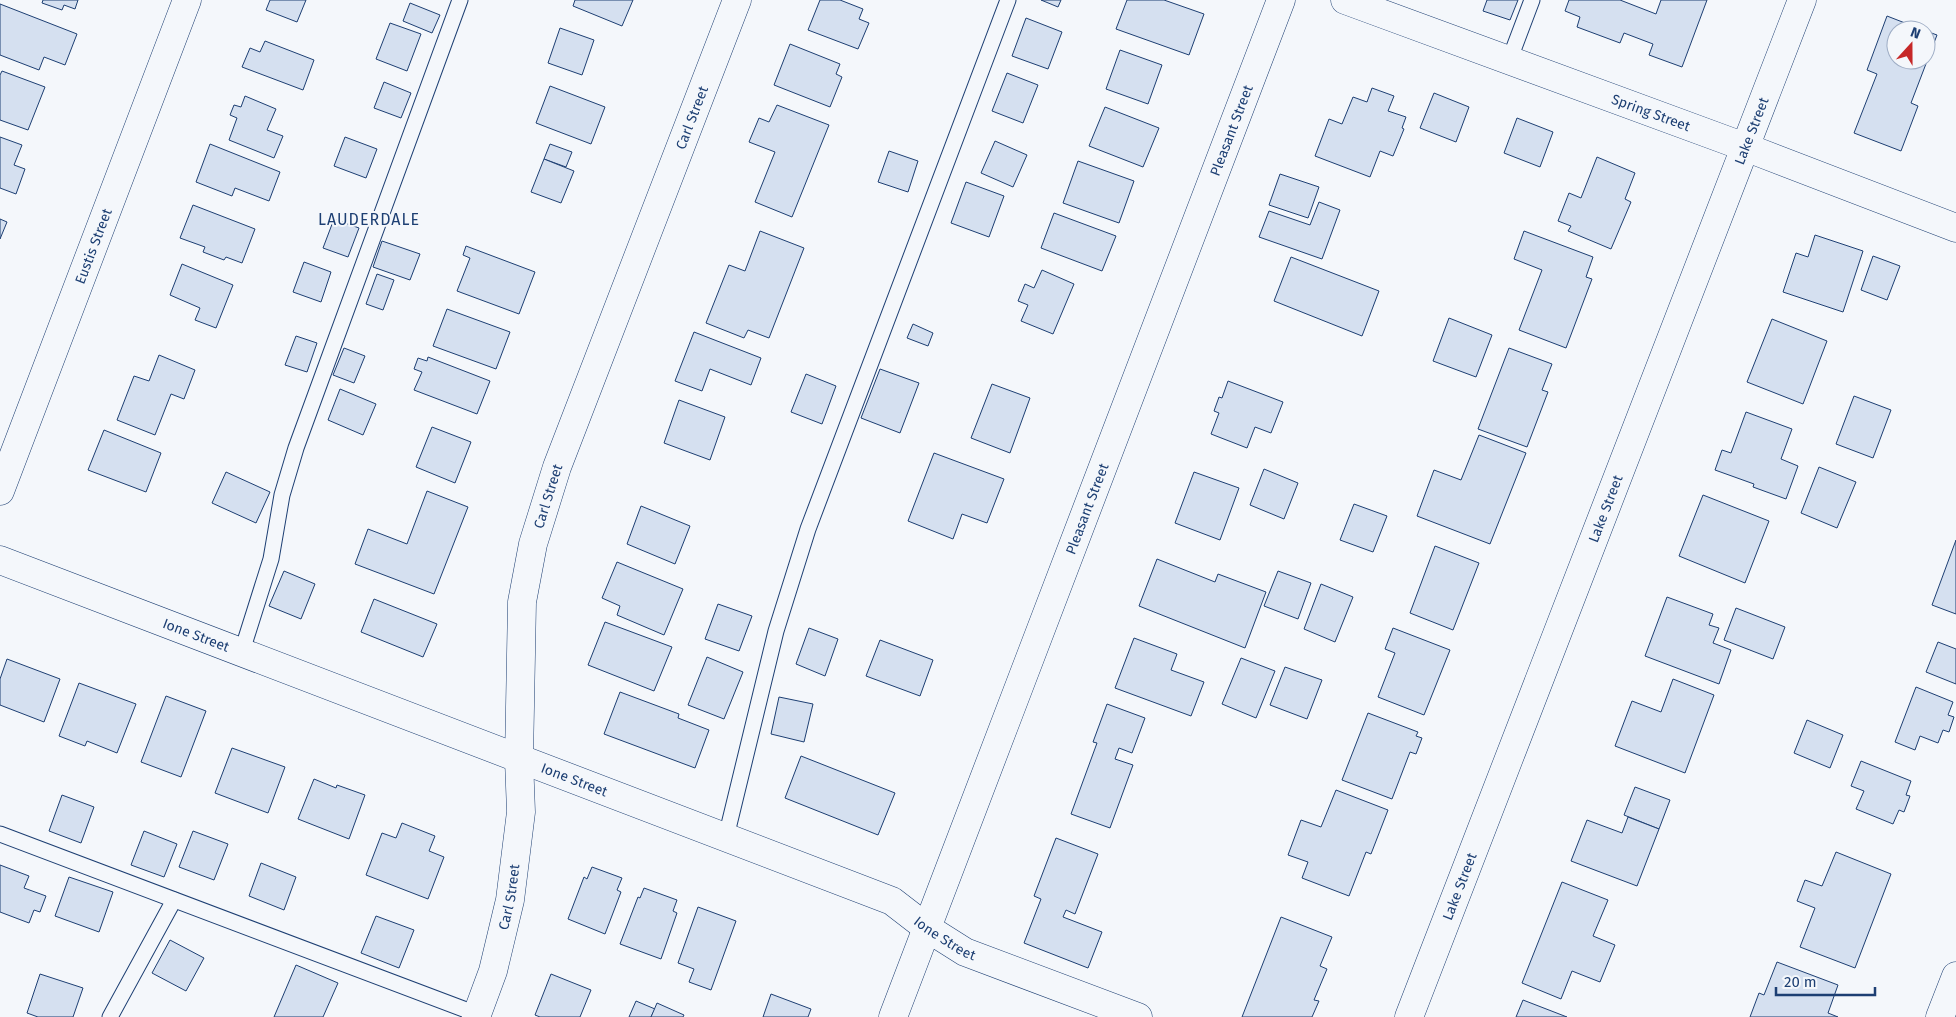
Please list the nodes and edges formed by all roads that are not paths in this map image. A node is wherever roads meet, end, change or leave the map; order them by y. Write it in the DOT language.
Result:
graph roads {
  1 [pos="187,0"];
  2 [pos="460,0"];
  3 [pos="737,0"];
  4 [pos="1008,0"];
  5 [pos="1281,0"];
  6 [pos="1345,0"];
  7 [pos="1532,0"];
  8 [pos="1802,0"];
  9 [pos="1509,61"];
  10 [pos="1745,147"];
  11 [pos="1956,228"];
  12 [pos="0,491"];
  13 [pos="0,560"];
  14 [pos="242,651"];
  15 [pos="519,759"];
  16 [pos="0,834"];
  17 [pos="726,837"];
  18 [pos="174,900"];
  19 [pos="926,928"];
  20 [pos="1956,976"];
  21 [pos="479,1016"];
  22 [pos="110,1017"];
  23 [pos="893,1017"];
  24 [pos="1138,1017"];
  25 [pos="1409,1017"];
  26 [pos="1940,1017"];
  1 -- 12 [label="street, Eustis Street"];
  2 -- 14 [label="lane"];
  3 -- 15 [label="street, Carl Street"];
  4 -- 17 [label="lane"];
  5 -- 19 [label="street, Pleasant Street"];
  6 -- 9 [label="street, Spring Street"];
  7 -- 9 [label="lane"];
  8 -- 10 [label="street, Lake Street"];
  9 -- 10 [label="street, Spring Street"];
  10 -- 11 [label="street, Spring Street"];
  10 -- 25 [label="street, Lake Street"];
  13 -- 14 [label="street, Ione Street"];
  14 -- 15 [label="street, Ione Street"];
  15 -- 17 [label="street, Ione Street"];
  15 -- 21 [label="street, Carl Street"];
  16 -- 18 [label="lane"];
  17 -- 19 [label="street, Ione Street"];
  18 -- 21 [label="lane"];
  18 -- 22 [label="lane"];
  19 -- 23 [label="street, Pleasant Street"];
  19 -- 24 [label="street, Ione Street"];
  20 -- 26 [label="street"];
}
